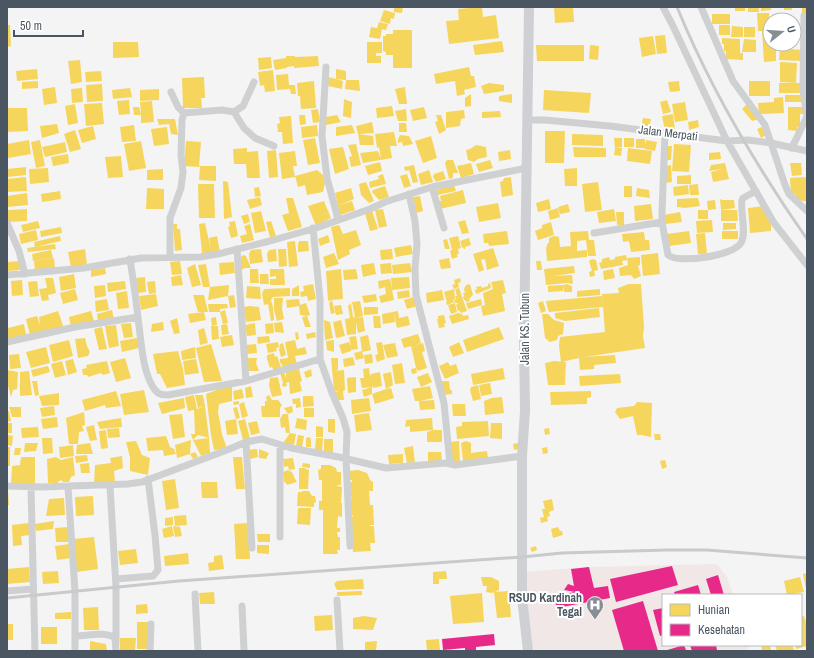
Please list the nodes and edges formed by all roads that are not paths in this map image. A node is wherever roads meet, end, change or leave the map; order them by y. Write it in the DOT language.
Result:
graph roads {
  1 [pos="529,7"];
  2 [pos="663,7"];
  3 [pos="701,7"];
  4 [pos="804,16"];
  5 [pos="326,67"];
  6 [pos="254,82"];
  7 [pos="171,92"];
  8 [pos="234,112"];
  9 [pos="184,113"];
  10 [pos="527,120"];
  11 [pos="665,133"];
  12 [pos="727,140"];
  13 [pos="771,143"];
  14 [pos="274,146"];
  15 [pos="791,148"];
  16 [pos="807,151"];
  17 [pos="527,168"];
  18 [pos="432,187"];
  19 [pos="756,191"];
  20 [pos="409,194"];
  21 [pos="807,212"];
  22 [pos="338,219"];
  23 [pos="662,222"];
  24 [pos="7,224"];
  25 [pos="313,228"];
  26 [pos="444,228"];
  27 [pos="594,233"];
  28 [pos="237,249"];
  29 [pos="170,257"];
  30 [pos="130,260"];
  31 [pos="807,265"];
  32 [pos="25,274"];
  33 [pos="7,275"];
  34 [pos="138,317"];
  35 [pos="7,342"];
  36 [pos="320,359"];
  37 [pos="246,380"];
  38 [pos="246,442"];
  39 [pos="280,445"];
  40 [pos="522,456"];
  41 [pos="346,458"];
  42 [pos="450,464"];
  43 [pos="148,479"];
  44 [pos="7,486"];
  45 [pos="110,486"];
  46 [pos="31,487"];
  47 [pos="68,487"];
  48 [pos="280,537"];
  49 [pos="350,546"];
  50 [pos="252,548"];
  51 [pos="116,579"];
  52 [pos="33,589"];
  53 [pos="7,591"];
  54 [pos="195,594"];
  55 [pos="337,600"];
  56 [pos="242,606"];
  57 [pos="151,624"];
  58 [pos="76,636"];
  59 [pos="116,643"];
  60 [pos="35,651"];
  61 [pos="75,651"];
  62 [pos="116,651"];
  63 [pos="150,651"];
  64 [pos="198,651"];
  65 [pos="244,651"];
  66 [pos="340,651"];
  67 [pos="528,651"];
  1 -- 10 [label="main road, Jalan KS. Tubun"];
  2 -- 12 [label="street"];
  3 -- 13 [label="street"];
  4 -- 15 [label="street"];
  5 -- 22 [label="street"];
  6 -- 8 [label="street"];
  7 -- 9 [label="street"];
  8 -- 9 [label="street"];
  8 -- 14 [label="street"];
  9 -- 29 [label="street"];
  10 -- 11 [label="street, Jalan Merpati"];
  10 -- 17 [label="main road, Jalan KS. Tubun"];
  11 -- 12 [label="street, Jalan Merpati"];
  11 -- 23 [label="street"];
  12 -- 13 [label="street, Jalan Merpati"];
  12 -- 19 [label="street"];
  13 -- 15 [label="street, Jalan Merpati"];
  13 -- 21 [label="street"];
  15 -- 16 [label="street, Jalan Merpati"];
  17 -- 18 [label="street"];
  17 -- 40 [label="main road, Jalan KS. Tubun"];
  18 -- 20 [label="street"];
  18 -- 26 [label="street"];
  19 -- 23 [label="street"];
  19 -- 31 [label="street"];
  20 -- 22 [label="street"];
  20 -- 42 [label="street"];
  22 -- 25 [label="street"];
  23 -- 27 [label="street"];
  24 -- 32 [label="street"];
  25 -- 28 [label="street"];
  25 -- 36 [label="street"];
  28 -- 29 [label="street"];
  28 -- 37 [label="street"];
  29 -- 30 [label="street"];
  30 -- 32 [label="street"];
  30 -- 34 [label="street"];
  32 -- 33 [label="street"];
  34 -- 35 [label="street"];
  34 -- 37 [label="street"];
  36 -- 37 [label="street"];
  36 -- 41 [label="street"];
  38 -- 39 [label="street"];
  38 -- 43 [label="street"];
  38 -- 50 [label="street"];
  39 -- 41 [label="street"];
  39 -- 48 [label="street"];
  40 -- 42 [label="street"];
  40 -- 67 [label="main road, Jalan KS. Tubun"];
  41 -- 42 [label="street"];
  41 -- 49 [label="street"];
  43 -- 45 [label="street"];
  43 -- 51 [label="street"];
  44 -- 46 [label="street"];
  45 -- 47 [label="street"];
  45 -- 51 [label="street"];
  46 -- 47 [label="street"];
  46 -- 52 [label="street"];
  47 -- 58 [label="street"];
  51 -- 59 [label="street"];
  52 -- 53 [label="street"];
  52 -- 60 [label="street"];
  54 -- 64 [label="street"];
  55 -- 66 [label="street"];
  56 -- 65 [label="street"];
  57 -- 63 [label="street"];
  58 -- 59 [label="street"];
  58 -- 61 [label="street"];
  59 -- 62 [label="street"];
}
